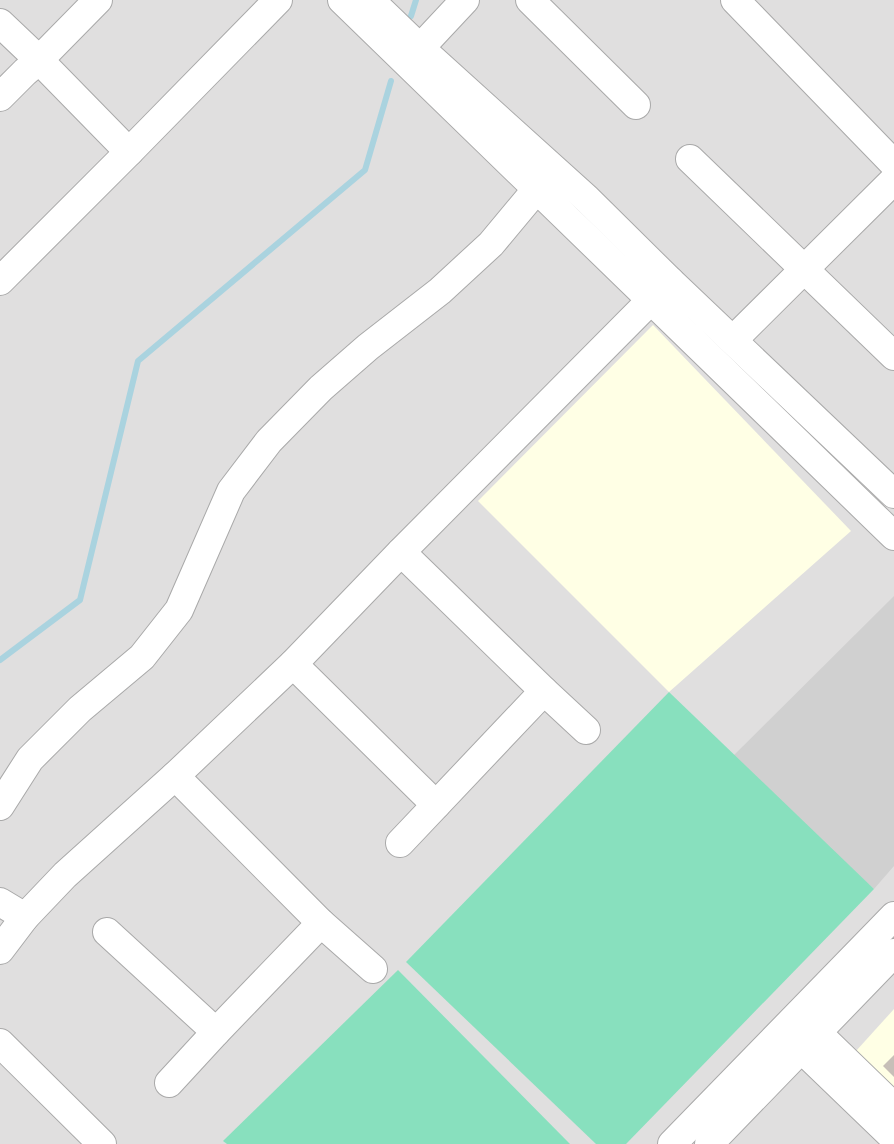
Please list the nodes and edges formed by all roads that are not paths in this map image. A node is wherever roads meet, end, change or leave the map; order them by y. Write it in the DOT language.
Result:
graph roads {
  1 [pos="98,0"];
  2 [pos="278,0"];
  3 [pos="342,0"];
  4 [pos="370,0"];
  5 [pos="465,0"];
  6 [pos="530,0"];
  7 [pos="735,0"];
  8 [pos="0,23"];
  9 [pos="414,56"];
  10 [pos="39,60"];
  11 [pos="0,97"];
  12 [pos="636,105"];
  13 [pos="129,152"];
  14 [pos="690,159"];
  15 [pos="894,164"];
  16 [pos="894,180"];
  17 [pos="536,190"];
  18 [pos="805,268"];
  19 [pos="0,282"];
  20 [pos="661,290"];
  21 [pos="733,340"];
  22 [pos="894,356"];
  23 [pos="894,494"];
  24 [pos="894,536"];
  25 [pos="401,552"];
  26 [pos="294,664"];
  27 [pos="544,691"];
  28 [pos="586,730"];
  29 [pos="175,776"];
  30 [pos="436,805"];
  31 [pos="0,806"];
  32 [pos="400,843"];
  33 [pos="0,902"];
  34 [pos="894,916"];
  35 [pos="25,917"];
  36 [pos="322,923"];
  37 [pos="107,932"];
  38 [pos="0,950"];
  39 [pos="894,954"];
  40 [pos="373,970"];
  41 [pos="216,1032"];
  42 [pos="800,1032"];
  43 [pos="0,1043"];
  44 [pos="169,1083"];
  45 [pos="894,1106"];
  46 [pos="894,1138"];
  47 [pos="102,1144"];
  48 [pos="672,1144"];
  49 [pos="709,1144"];
  1 -- 10 [label="street"];
  2 -- 13 [label="street"];
  3 -- 9 [label="street"];
  4 -- 9 [label="street"];
  5 -- 9 [label="street"];
  6 -- 12 [label="street"];
  7 -- 15 [label="street"];
  8 -- 10 [label="street"];
  9 -- 17 [label="street"];
  9 -- 20 [label="street"];
  10 -- 11 [label="street"];
  10 -- 13 [label="street"];
  13 -- 19 [label="street"];
  14 -- 18 [label="street"];
  16 -- 18 [label="street"];
  17 -- 20 [label="street"];
  17 -- 31 [label="street"];
  18 -- 21 [label="street"];
  18 -- 22 [label="street"];
  20 -- 21 [label="street"];
  20 -- 24 [label="street"];
  20 -- 25 [label="street"];
  21 -- 23 [label="street"];
  25 -- 26 [label="street"];
  25 -- 27 [label="street"];
  26 -- 29 [label="street"];
  26 -- 30 [label="street"];
  27 -- 28 [label="street"];
  27 -- 30 [label="street"];
  29 -- 35 [label="street"];
  29 -- 36 [label="street"];
  30 -- 32 [label="street"];
  33 -- 35 [label="street"];
  34 -- 42 [label="street"];
  35 -- 38 [label="street"];
  36 -- 40 [label="street"];
  36 -- 41 [label="street"];
  37 -- 41 [label="street"];
  39 -- 42 [label="street"];
  41 -- 44 [label="street"];
  42 -- 45 [label="street"];
  42 -- 46 [label="street"];
  42 -- 48 [label="street"];
  42 -- 49 [label="street"];
  43 -- 47 [label="street"];
}
